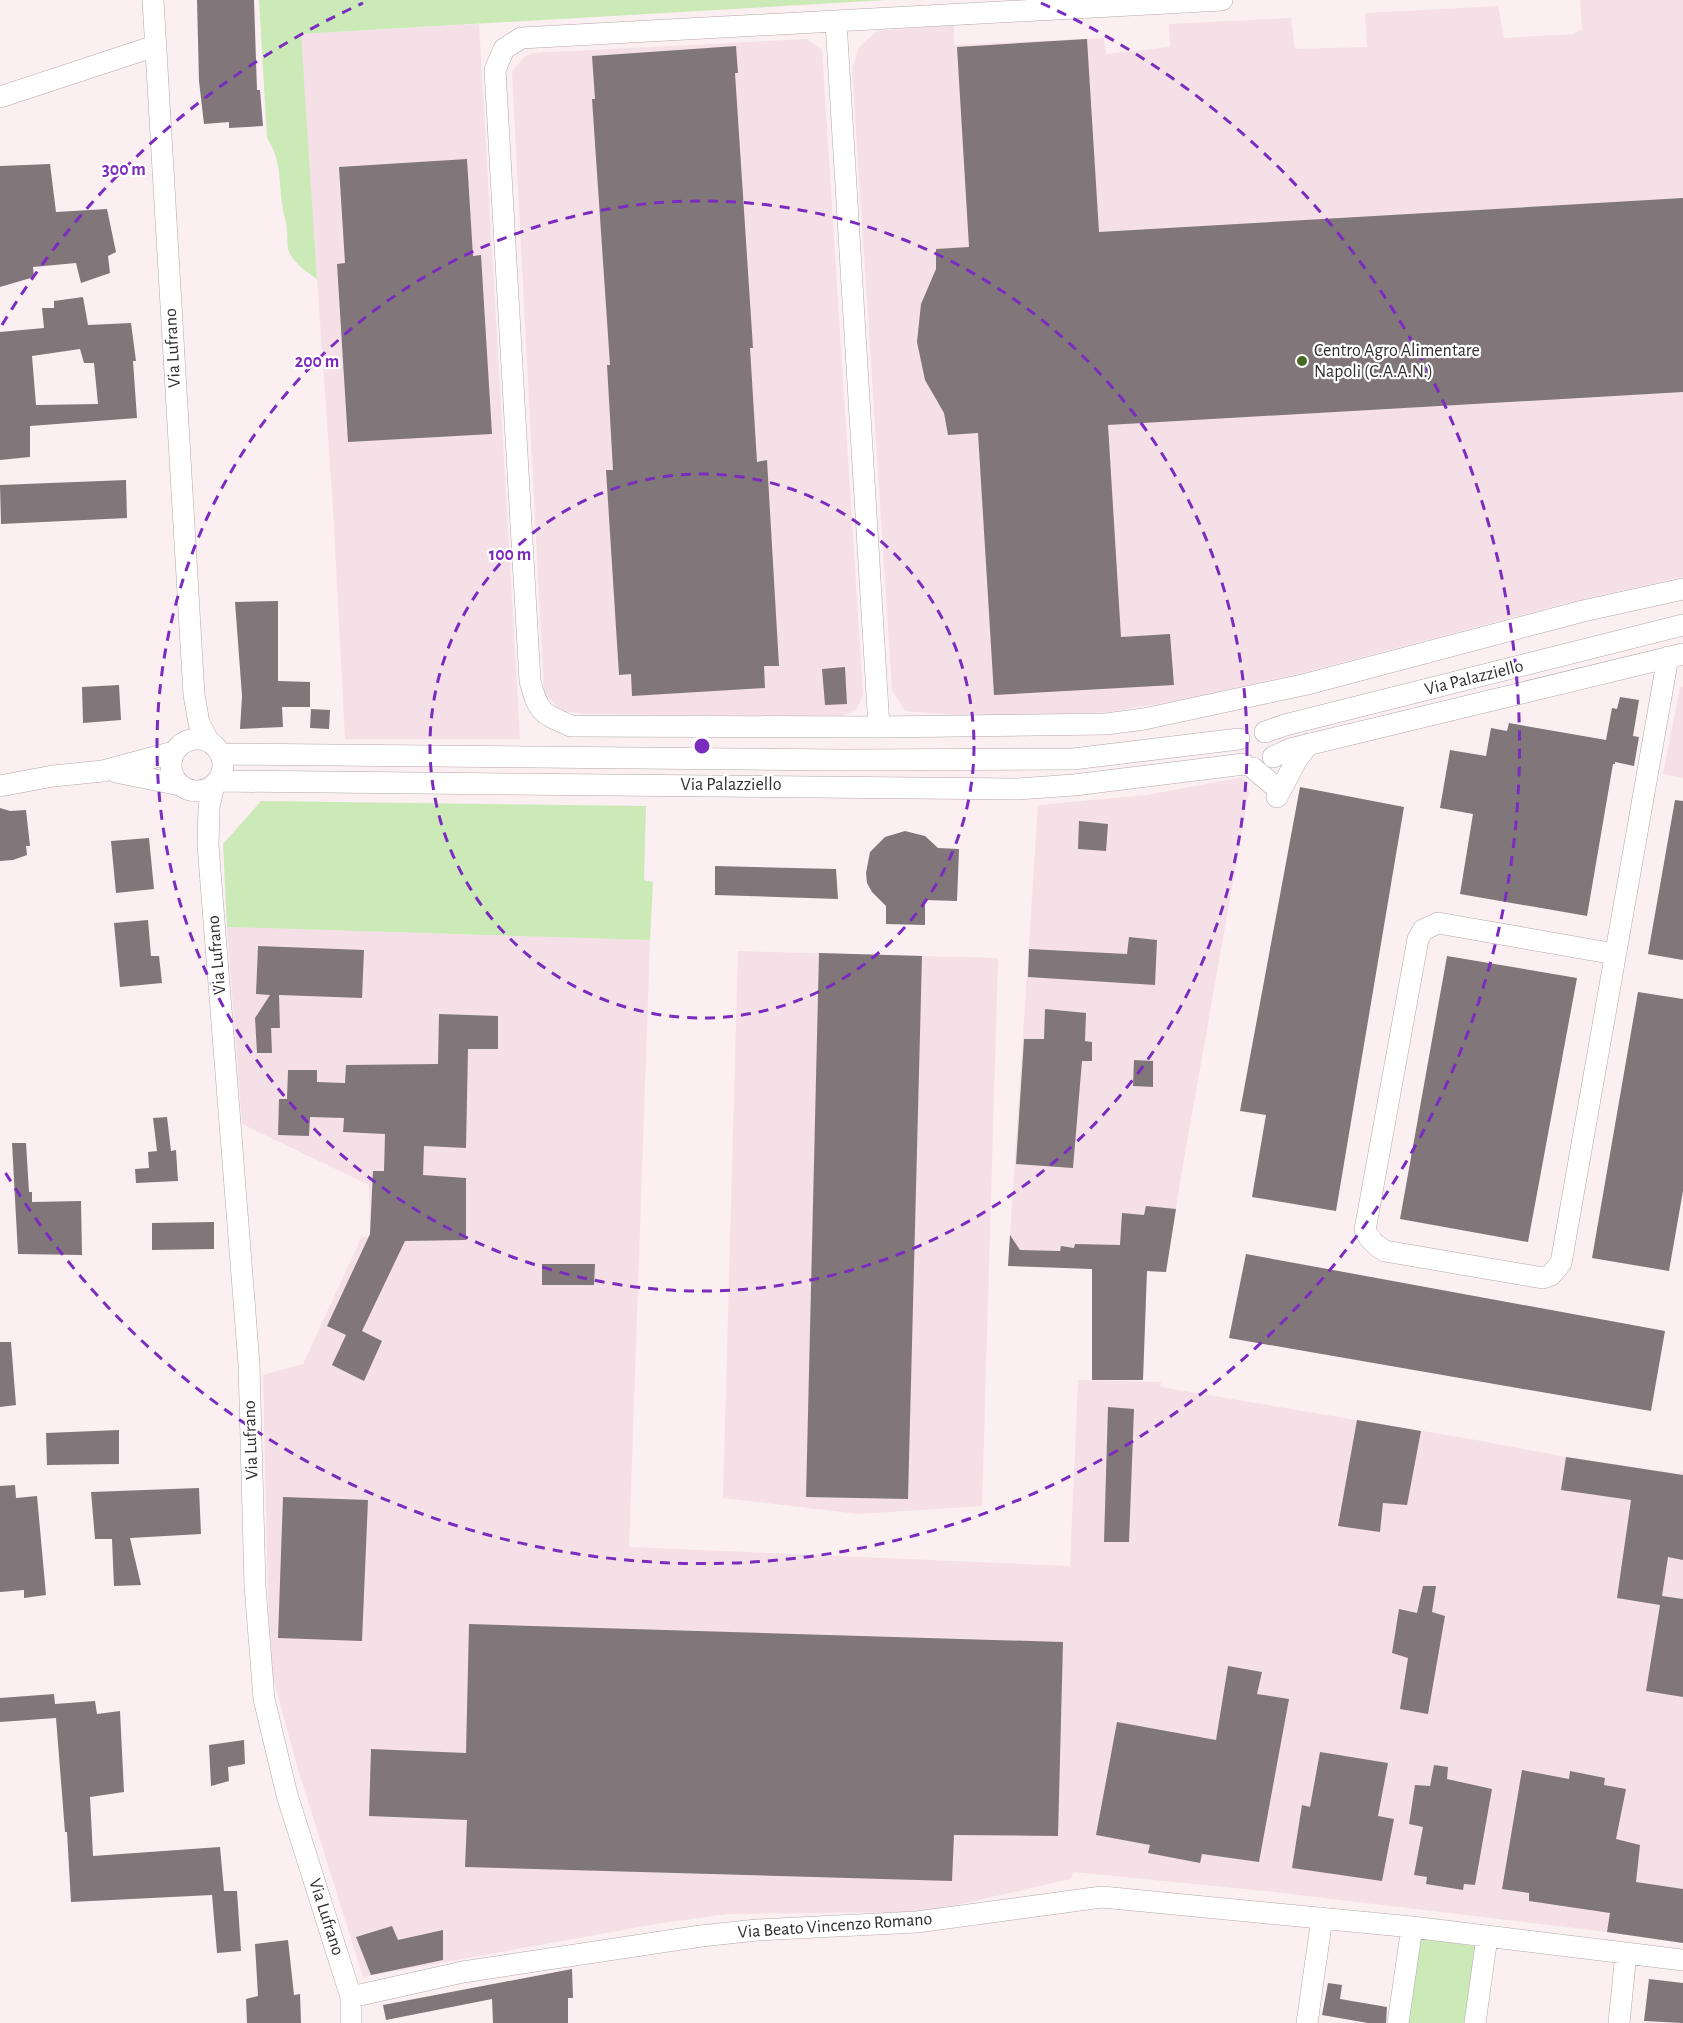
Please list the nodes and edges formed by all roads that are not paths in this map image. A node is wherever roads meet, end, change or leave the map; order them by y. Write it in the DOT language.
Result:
graph roads {
  1 [pos="153,0"];
  2 [pos="1221,0"];
  3 [pos="836,22"];
  4 [pos="155,46"];
  5 [pos="0,97"];
  6 [pos="1683,589"];
  7 [pos="1683,626"];
  8 [pos="1676,656"];
  9 [pos="194,696"];
  10 [pos="879,727"];
  11 [pos="1265,732"];
  12 [pos="1239,739"];
  13 [pos="1309,744"];
  14 [pos="179,747"];
  15 [pos="215,748"];
  16 [pos="1259,764"];
  17 [pos="104,771"];
  18 [pos="216,783"];
  19 [pos="0,786"];
  20 [pos="185,788"];
  21 [pos="1277,797"];
  22 [pos="208,845"];
  23 [pos="1616,954"];
  24 [pos="1322,1918"];
  25 [pos="1412,1927"];
  26 [pos="1487,1937"];
  27 [pos="1626,1953"];
  28 [pos="1683,1960"];
  29 [pos="351,1997"];
  30 [pos="351,2023"];
  31 [pos="1307,2023"];
  32 [pos="1398,2023"];
  33 [pos="1475,2023"];
  34 [pos="1619,2023"];
  1 -- 4 [label="street, Via Lufrano"];
  2 -- 3 [label="street"];
  3 -- 10 [label="street"];
  3 -- 10 [label="street"];
  4 -- 5 [label="street"];
  4 -- 9 [label="street, Via Lufrano"];
  6 -- 10 [label="street"];
  7 -- 11 [label="street, Via Palazziello"];
  8 -- 13 [label="street, Via Palazziello"];
  8 -- 23 [label="street"];
  9 -- 14 [label="street"];
  9 -- 15 [label="street"];
  11 -- 12 [label="street"];
  11 -- 16 [label="street"];
  12 -- 15 [label="street, Via Palazziello"];
  12 -- 16 [label="street"];
  13 -- 16 [label="street, Via Palazziello"];
  13 -- 21 [label="street"];
  14 -- 15 [label="street"];
  14 -- 17 [label="street"];
  14 -- 20 [label="street"];
  15 -- 18 [label="street"];
  16 -- 18 [label="street, Via Palazziello"];
  17 -- 19 [label="street"];
  17 -- 20 [label="street"];
  18 -- 20 [label="street"];
  18 -- 22 [label="street, Via Lufrano"];
  20 -- 22 [label="street, Via Lufrano"];
  22 -- 29 [label="street, Via Lufrano"];
  23 -- 23 [label="street"];
  24 -- 25 [label="street, Via Beato Vincenzo Romano"];
  24 -- 29 [label="street, Via Beato Vincenzo Romano"];
  24 -- 31 [label="street"];
  25 -- 26 [label="street, Via Beato Vincenzo Romano"];
  25 -- 32 [label="street"];
  26 -- 27 [label="street, Via Beato Vincenzo Romano"];
  26 -- 33 [label="street"];
  27 -- 28 [label="street, Via Beato Vincenzo Romano"];
  27 -- 34 [label="street"];
  29 -- 30 [label="street, Via Lufrano"];
}
